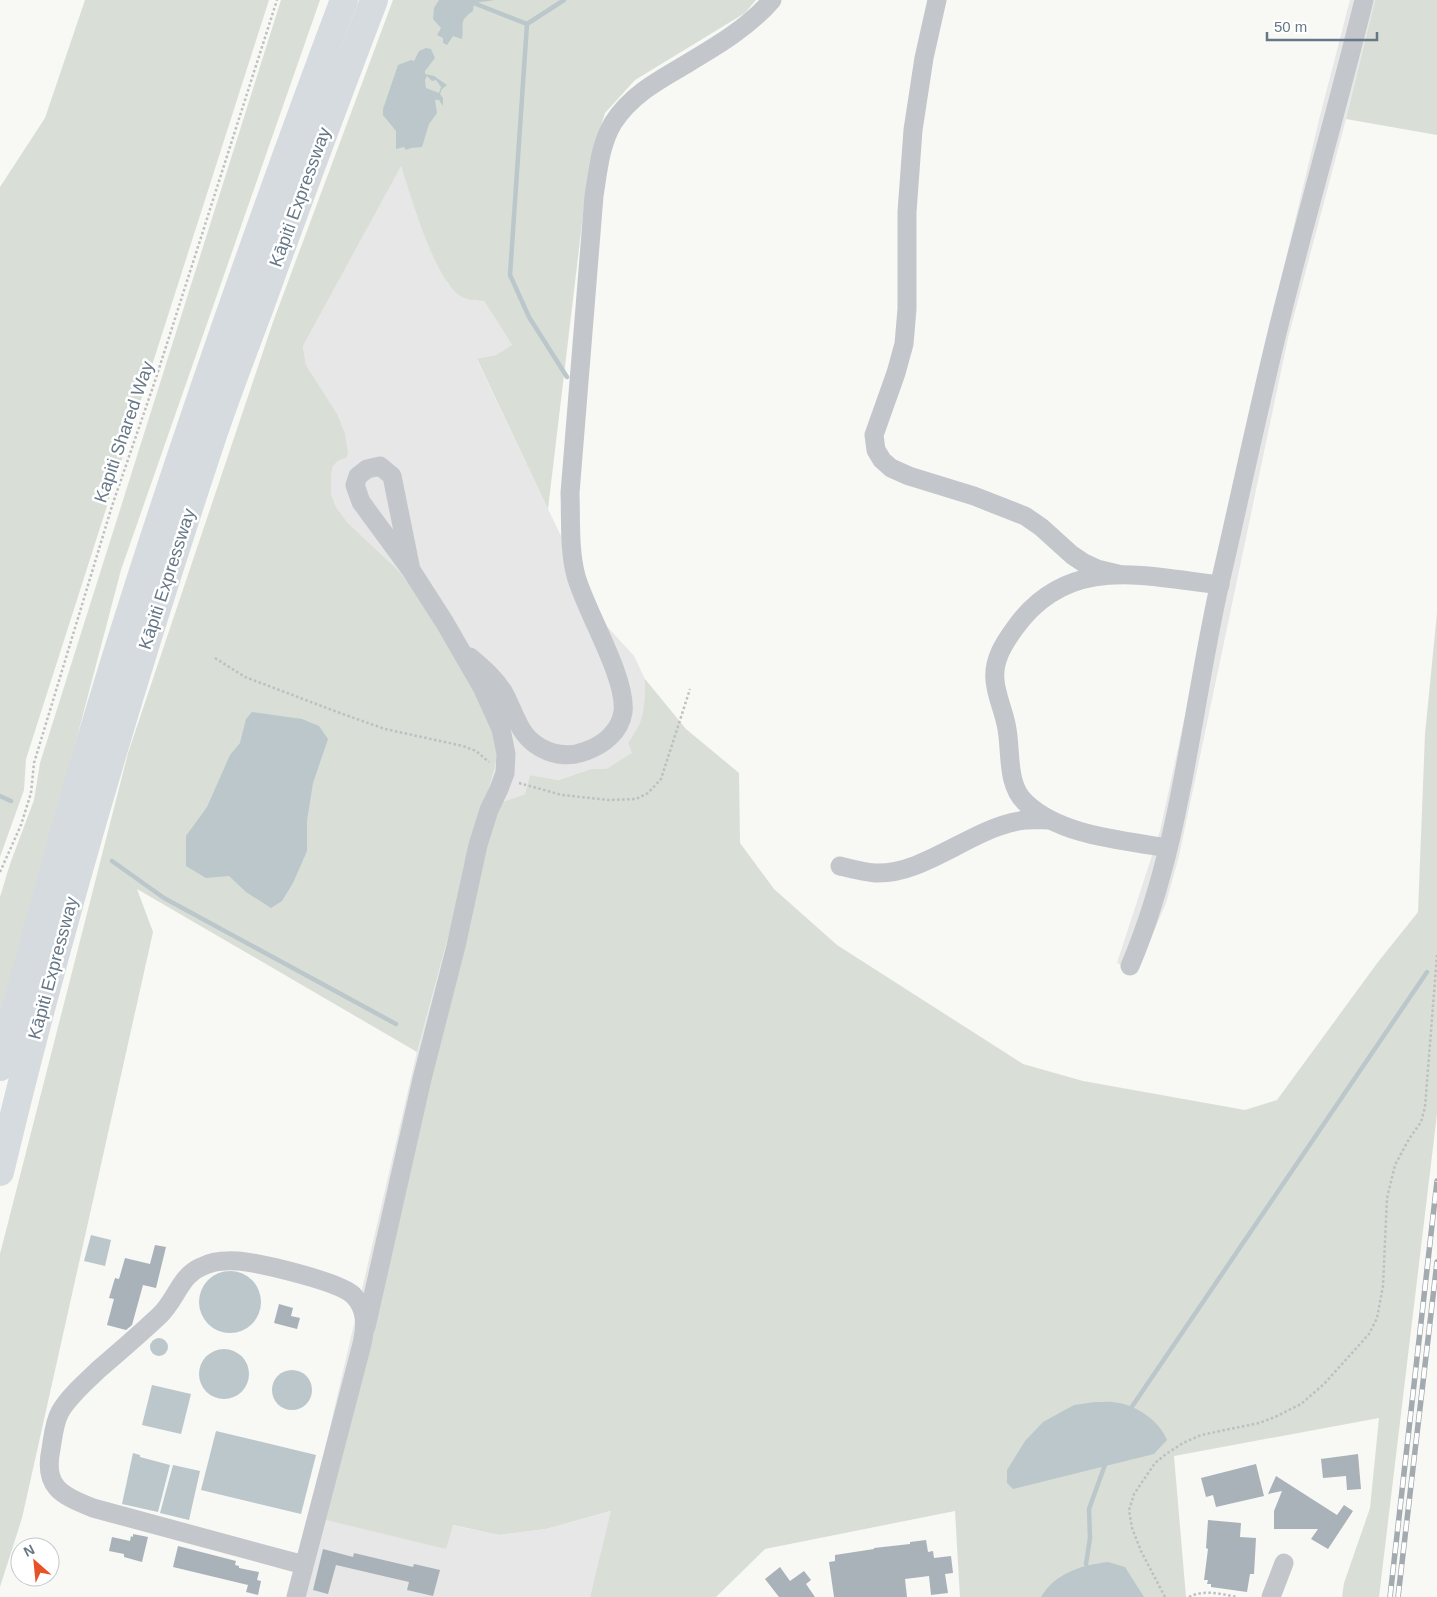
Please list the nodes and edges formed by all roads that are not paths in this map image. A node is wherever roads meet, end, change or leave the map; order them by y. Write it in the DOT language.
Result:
graph roads {
  1 [pos="344,0"];
  2 [pos="374,0"];
  3 [pos="772,0"];
  4 [pos="936,0"];
  5 [pos="1364,0"];
  6 [pos="411,570"];
  7 [pos="1118,574"];
  8 [pos="1220,585"];
  9 [pos="457,644"];
  10 [pos="1050,820"];
  11 [pos="1168,848"];
  12 [pos="840,866"];
  13 [pos="1130,966"];
  14 [pos="0,1067"];
  15 [pos="0,1172"];
  16 [pos="366,1327"];
  17 [pos="1284,1563"];
  18 [pos="304,1565"];
  19 [pos="296,1597"];
  20 [pos="1271,1597"];
  1 -- 14 [label="highway, Kāpiti Expressway"];
  2 -- 15 [label="highway, Kāpiti Expressway"];
  3 -- 9 [label="street"];
  4 -- 7 [label="street"];
  5 -- 8 [label="street"];
  6 -- 6 [label="street"];
  6 -- 9 [label="street"];
  7 -- 8 [label="street"];
  7 -- 10 [label="street"];
  8 -- 11 [label="street"];
  9 -- 16 [label="street"];
  10 -- 11 [label="street"];
  10 -- 12 [label="street"];
  11 -- 13 [label="street"];
  16 -- 18 [label="street"];
  16 -- 18 [label="street"];
  17 -- 20 [label="street"];
  18 -- 19 [label="street"];
}
